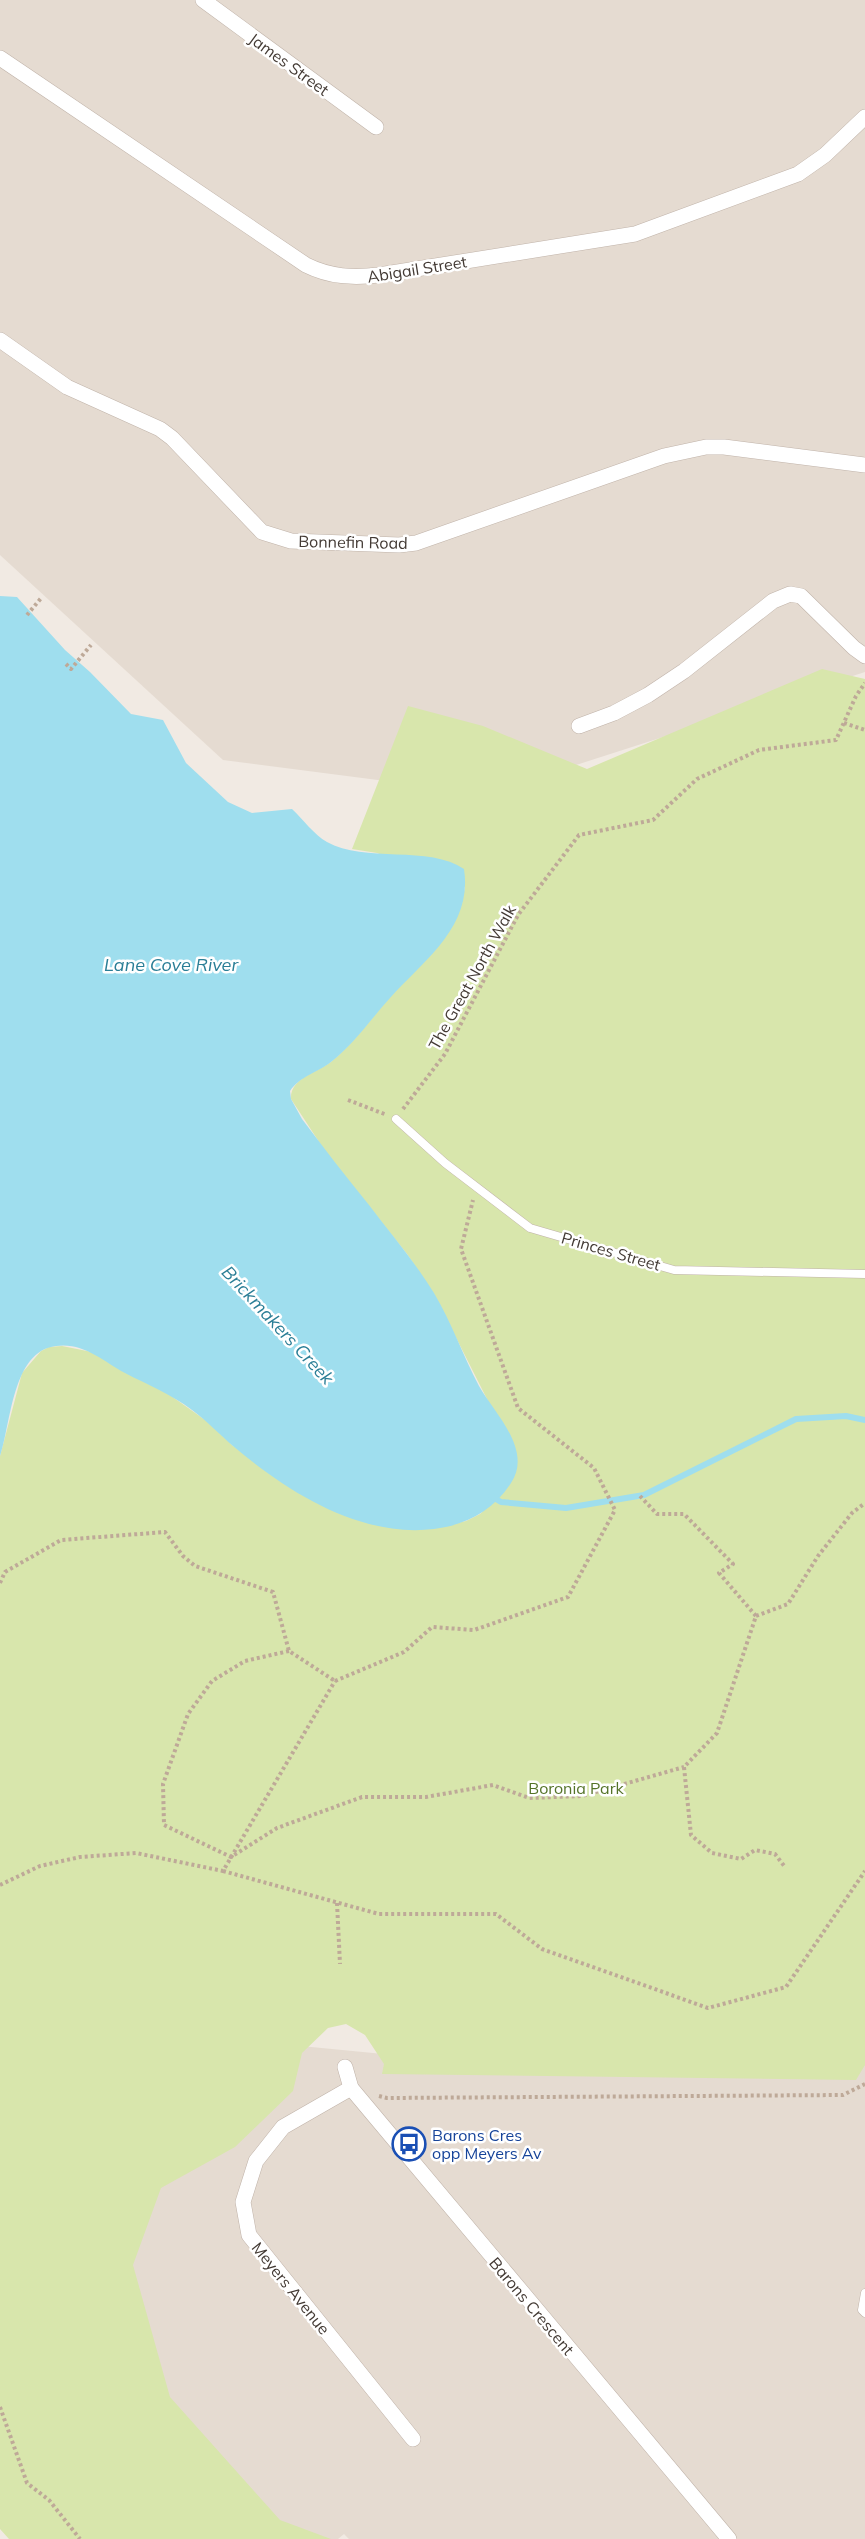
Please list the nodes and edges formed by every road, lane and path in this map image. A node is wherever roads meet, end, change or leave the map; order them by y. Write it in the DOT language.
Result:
graph roads {
  1 [pos="203,0"];
  2 [pos="0,58"];
  3 [pos="865,117"];
  4 [pos="376,127"];
  5 [pos="0,340"];
  6 [pos="865,465"];
  7 [pos="42,597"];
  8 [pos="27,615"];
  9 [pos="91,645"];
  10 [pos="865,656"];
  11 [pos="66,664"];
  12 [pos="865,683"];
  13 [pos="844,723"];
  14 [pos="579,726"];
  15 [pos="865,730"];
  16 [pos="348,1100"];
  17 [pos="396,1119"];
  18 [pos="476,1188"];
  19 [pos="865,1274"];
  20 [pos="640,1496"];
  21 [pos="865,1503"];
  22 [pos="0,1583"];
  23 [pos="756,1616"];
  24 [pos="289,1651"];
  25 [pos="335,1681"];
  26 [pos="684,1767"];
  27 [pos="231,1857"];
  28 [pos="785,1868"];
  29 [pos="223,1871"];
  30 [pos="864,1875"];
  31 [pos="0,1885"];
  32 [pos="337,1903"];
  33 [pos="340,1964"];
  34 [pos="345,2067"];
  35 [pos="865,2084"];
  36 [pos="351,2088"];
  37 [pos="865,2293"];
  38 [pos="865,2313"];
  39 [pos="0,2407"];
  40 [pos="413,2439"];
  41 [pos="80,2539"];
  42 [pos="729,2539"];
  1 -- 4 [label="street, James Street"];
  2 -- 3 [label="street, Abigail Street"];
  5 -- 6 [label="street, Bonnefin Road"];
  7 -- 8 [label="path"];
  9 -- 11 [label="path"];
  10 -- 14 [label="street"];
  12 -- 13 [label="path, The Great North Walk"];
  13 -- 15 [label="path"];
  13 -- 17 [label="path, The Great North Walk"];
  16 -- 17 [label="path"];
  17 -- 18 [label="lane, Princes Street"];
  18 -- 19 [label="lane, Princes Street"];
  18 -- 25 [label="path"];
  20 -- 23 [label="path"];
  21 -- 23 [label="path"];
  22 -- 24 [label="path"];
  23 -- 26 [label="path"];
  24 -- 25 [label="path"];
  24 -- 27 [label="path"];
  25 -- 27 [label="path"];
  26 -- 27 [label="path"];
  26 -- 28 [label="path"];
  27 -- 29 [label="path"];
  29 -- 31 [label="path"];
  29 -- 32 [label="path"];
  30 -- 32 [label="path"];
  32 -- 33 [label="path"];
  34 -- 36 [label="street, Barons Crescent"];
  35 -- 36 [label="path"];
  36 -- 40 [label="street, Meyers Avenue"];
  36 -- 42 [label="street, Barons Crescent"];
  37 -- 38 [label="lane"];
  39 -- 41 [label="path"];
}
